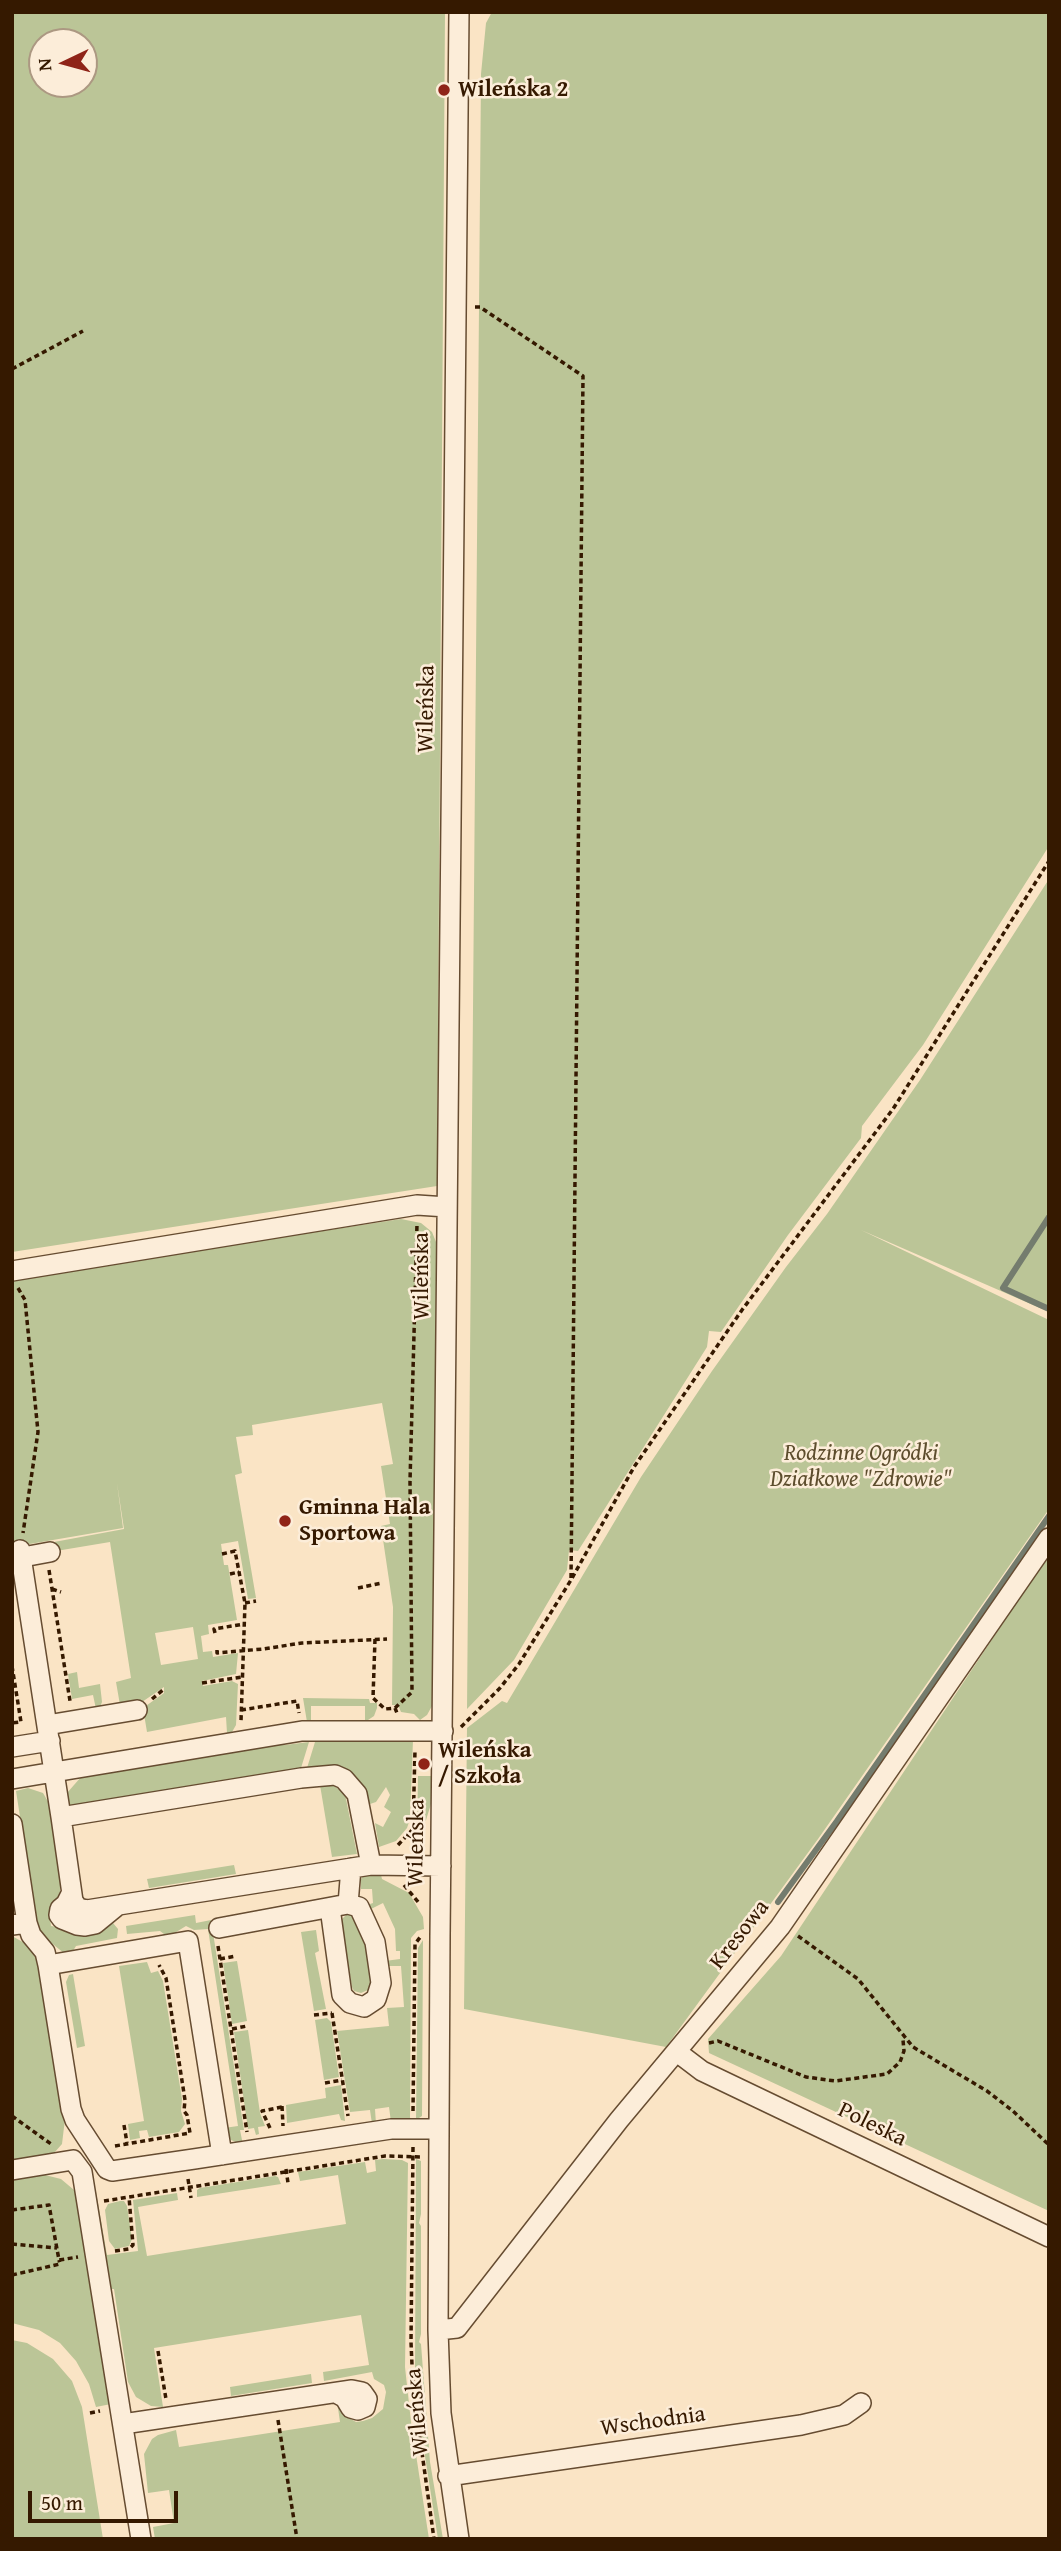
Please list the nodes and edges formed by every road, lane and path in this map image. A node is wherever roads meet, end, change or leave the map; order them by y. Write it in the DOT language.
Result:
graph roads {
  1 [pos="459,12"];
  2 [pos="455,307"];
  3 [pos="83,331"];
  4 [pos="12,369"];
  5 [pos="1049,862"];
  6 [pos="417,1205"];
  7 [pos="447,1207"];
  8 [pos="12,1271"];
  9 [pos="12,1277"];
  10 [pos="1049,1538"];
  11 [pos="50,1552"];
  12 [pos="222,1554"];
  13 [pos="19,1558"];
  14 [pos="239,1572"];
  15 [pos="230,1574"];
  16 [pos="571,1580"];
  17 [pos="382,1583"];
  18 [pos="358,1588"];
  19 [pos="256,1601"];
  20 [pos="245,1603"];
  21 [pos="244,1624"];
  22 [pos="215,1633"];
  23 [pos="374,1639"];
  24 [pos="387,1639"];
  25 [pos="217,1650"];
  26 [pos="243,1650"];
  27 [pos="12,1666"];
  28 [pos="242,1677"];
  29 [pos="202,1683"];
  30 [pos="17,1698"];
  31 [pos="12,1706"];
  32 [pos="395,1708"];
  33 [pos="136,1710"];
  34 [pos="95,1717"];
  35 [pos="12,1723"];
  36 [pos="414,1731"];
  37 [pos="443,1731"];
  38 [pos="49,1733"];
  39 [pos="240,1740"];
  40 [pos="12,1747"];
  41 [pos="54,1772"];
  42 [pos="12,1779"];
  43 [pos="61,1817"];
  44 [pos="12,1824"];
  45 [pos="379,1864"];
  46 [pos="441,1866"];
  47 [pos="351,1868"];
  48 [pos="339,1906"];
  49 [pos="423,1909"];
  50 [pos="20,1924"];
  51 [pos="780,1927"];
  52 [pos="218,1933"];
  53 [pos="426,1935"];
  54 [pos="236,1956"];
  55 [pos="155,1957"];
  56 [pos="220,1959"];
  57 [pos="48,1965"];
  58 [pos="342,1995"];
  59 [pos="332,2013"];
  60 [pos="314,2015"];
  61 [pos="247,2026"];
  62 [pos="231,2029"];
  63 [pos="903,2038"];
  64 [pos="677,2052"];
  65 [pos="342,2080"];
  66 [pos="324,2084"];
  67 [pos="282,2106"];
  68 [pos="262,2111"];
  69 [pos="12,2116"];
  70 [pos="124,2125"];
  71 [pos="425,2129"];
  72 [pos="351,2136"];
  73 [pos="127,2143"];
  74 [pos="1049,2145"];
  75 [pos="93,2149"];
  76 [pos="250,2151"];
  77 [pos="222,2155"];
  78 [pos="413,2156"];
  79 [pos="73,2160"];
  80 [pos="12,2170"];
  81 [pos="129,2197"];
  82 [pos="12,2210"];
  83 [pos="103,2212"];
  84 [pos="1049,2237"];
  85 [pos="12,2244"];
  86 [pos="57,2248"];
  87 [pos="102,2251"];
  88 [pos="59,2260"];
  89 [pos="12,2275"];
  90 [pos="438,2330"];
  91 [pos="336,2393"];
  92 [pos="275,2402"];
  93 [pos="861,2403"];
  94 [pos="123,2424"];
  95 [pos="449,2476"];
  96 [pos="141,2539"];
  97 [pos="297,2539"];
  98 [pos="435,2539"];
  99 [pos="459,2539"];
  1 -- 2 [label="street, Wileńska"];
  2 -- 7 [label="street, Wileńska"];
  2 -- 16 [label="path"];
  3 -- 4 [label="path"];
  5 -- 16 [label="path"];
  6 -- 7 [label="street"];
  6 -- 8 [label="street"];
  6 -- 32 [label="path"];
  7 -- 37 [label="street, Wileńska"];
  9 -- 13 [label="path"];
  10 -- 51 [label="street, Kresowa"];
  11 -- 13 [label="street"];
  12 -- 14 [label="path"];
  13 -- 34 [label="path"];
  13 -- 38 [label="street"];
  14 -- 15 [label="path"];
  14 -- 20 [label="path"];
  16 -- 37 [label="path"];
  17 -- 18 [label="path"];
  19 -- 20 [label="path"];
  20 -- 21 [label="path"];
  21 -- 22 [label="path"];
  21 -- 26 [label="path"];
  23 -- 24 [label="path"];
  23 -- 26 [label="path"];
  23 -- 32 [label="path"];
  25 -- 26 [label="path"];
  26 -- 28 [label="path"];
  27 -- 30 [label="path"];
  28 -- 29 [label="path"];
  28 -- 39 [label="path"];
  30 -- 31 [label="path"];
  30 -- 35 [label="path"];
  32 -- 36 [label="path"];
  33 -- 34 [label="street"];
  34 -- 38 [label="street"];
  36 -- 37 [label="street"];
  36 -- 39 [label="street"];
  36 -- 45 [label="path"];
  37 -- 46 [label="street, Wileńska"];
  38 -- 40 [label="street"];
  38 -- 41 [label="street"];
  39 -- 41 [label="street"];
  41 -- 42 [label="street"];
  41 -- 43 [label="street"];
  43 -- 45 [label="street"];
  43 -- 47 [label="street"];
  44 -- 50 [label="street"];
  45 -- 46 [label="street"];
  45 -- 47 [label="street"];
  45 -- 49 [label="path"];
  46 -- 71 [label="street, Wileńska"];
  47 -- 48 [label="street"];
  48 -- 52 [label="street"];
  48 -- 58 [label="street"];
  48 -- 58 [label="street"];
  50 -- 57 [label="street"];
  51 -- 63 [label="path"];
  51 -- 64 [label="street, Kresowa"];
  52 -- 56 [label="path"];
  53 -- 71 [label="path"];
  54 -- 56 [label="path"];
  55 -- 73 [label="path"];
  56 -- 62 [label="path"];
  57 -- 75 [label="street"];
  57 -- 77 [label="street"];
  58 -- 59 [label="path"];
  59 -- 60 [label="path"];
  59 -- 65 [label="path"];
  61 -- 62 [label="path"];
  62 -- 76 [label="path"];
  63 -- 64 [label="path"];
  63 -- 74 [label="path"];
  64 -- 84 [label="street, Poleska"];
  64 -- 90 [label="street, Kresowa"];
  65 -- 66 [label="path"];
  65 -- 72 [label="path"];
  67 -- 68 [label="path"];
  69 -- 79 [label="path"];
  70 -- 73 [label="path"];
  71 -- 72 [label="street"];
  71 -- 78 [label="path"];
  71 -- 78 [label="path"];
  71 -- 90 [label="street, Wileńska"];
  72 -- 76 [label="street"];
  73 -- 75 [label="path"];
  75 -- 77 [label="street"];
  76 -- 77 [label="street"];
  78 -- 81 [label="path"];
  78 -- 98 [label="path"];
  79 -- 80 [label="street"];
  79 -- 87 [label="street"];
  81 -- 83 [label="path"];
  81 -- 87 [label="path"];
  82 -- 86 [label="path"];
  85 -- 86 [label="path"];
  86 -- 88 [label="path"];
  87 -- 88 [label="path"];
  87 -- 94 [label="street"];
  88 -- 89 [label="path"];
  90 -- 95 [label="street, Wileńska"];
  91 -- 92 [label="street"];
  92 -- 94 [label="street"];
  92 -- 97 [label="path"];
  93 -- 95 [label="street, Wschodnia"];
  94 -- 96 [label="street"];
  95 -- 99 [label="street, Wileńska"];
}
